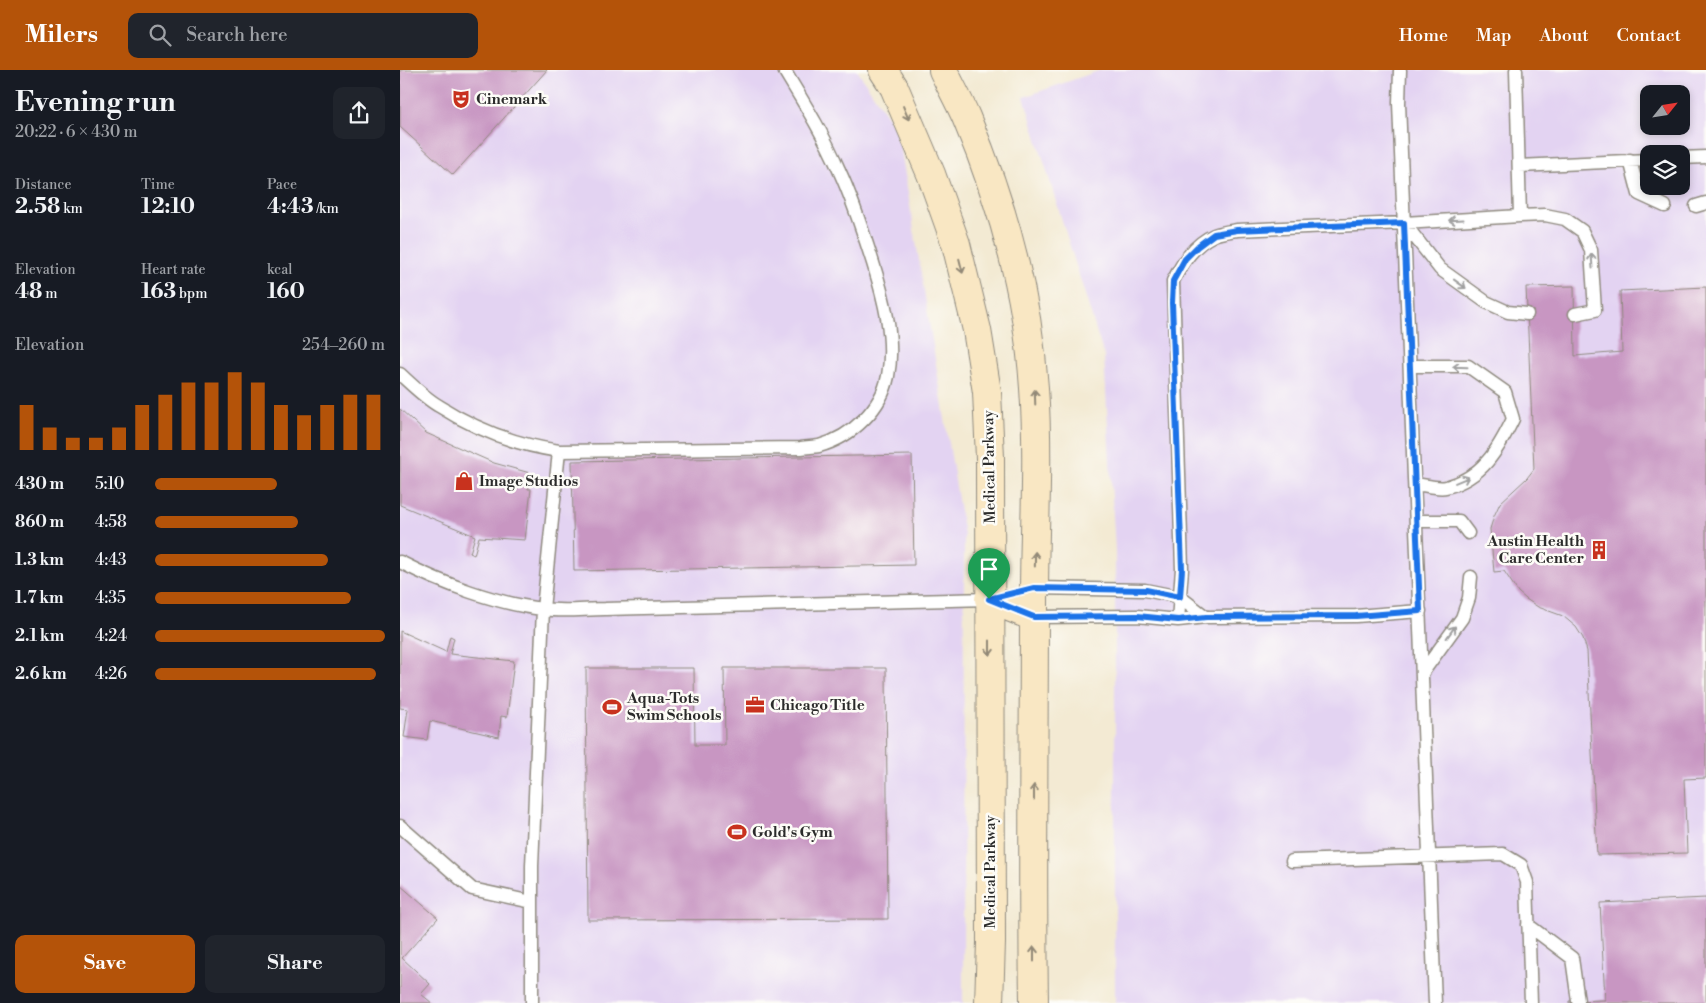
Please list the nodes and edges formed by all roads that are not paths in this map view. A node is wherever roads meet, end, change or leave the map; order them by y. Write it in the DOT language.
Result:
graph roads {
  1 [pos="784,70"];
  2 [pos="883,70"];
  3 [pos="943,70"];
  4 [pos="1400,70"];
  5 [pos="1516,70"];
  6 [pos="1706,157"];
  7 [pos="1690,158"];
  8 [pos="1630,160"];
  9 [pos="1640,160"];
  10 [pos="1519,166"];
  11 [pos="1665,206"];
  12 [pos="1520,216"];
  13 [pos="1404,223"];
  14 [pos="1527,314"];
  15 [pos="1575,314"];
  16 [pos="1410,366"];
  17 [pos="400,374"];
  18 [pos="559,451"];
  19 [pos="1415,484"];
  20 [pos="1417,521"];
  21 [pos="1468,533"];
  22 [pos="400,562"];
  23 [pos="1471,577"];
  24 [pos="1034,588"];
  25 [pos="1180,597"];
  26 [pos="989,599"];
  27 [pos="543,609"];
  28 [pos="1420,611"];
  29 [pos="1034,617"];
  30 [pos="1206,617"];
  31 [pos="1178,620"];
  32 [pos="1422,672"];
  33 [pos="400,826"];
  34 [pos="1430,857"];
  35 [pos="1292,861"];
  36 [pos="532,902"];
  37 [pos="1528,924"];
  38 [pos="1578,1001"];
  39 [pos="532,1003"];
  40 [pos="989,1003"];
  41 [pos="1034,1003"];
  42 [pos="1435,1003"];
  43 [pos="1531,1003"];
  1 -- 18 [label="lane"];
  2 -- 26 [label="street, Medical Parkway, one-way"];
  24 -- 3 [label="street, one-way"];
  4 -- 13 [label="lane"];
  5 -- 10 [label="lane"];
  6 -- 7 [label="lane"];
  8 -- 9 [label="lane"];
  8 -- 10 [label="lane"];
  8 -- 11 [label="lane"];
  10 -- 12 [label="lane"];
  12 -- 13 [label="lane, one-way"];
  15 -- 12 [label="lane, one-way"];
  13 -- 14 [label="lane, one-way"];
  13 -- 16 [label="lane"];
  13 -- 25 [label="lane"];
  16 -- 19 [label="lane"];
  19 -- 16 [label="lane, one-way"];
  17 -- 18 [label="lane"];
  18 -- 27 [label="lane"];
  19 -- 20 [label="lane"];
  20 -- 21 [label="lane"];
  20 -- 28 [label="lane"];
  22 -- 27 [label="lane"];
  32 -- 23 [label="lane, one-way"];
  24 -- 25 [label="lane"];
  24 -- 26 [label="street"];
  24 -- 29 [label="street"];
  25 -- 30 [label="lane"];
  25 -- 31 [label="lane"];
  26 -- 27 [label="lane"];
  26 -- 29 [label="street"];
  26 -- 40 [label="street, Medical Parkway, one-way"];
  27 -- 36 [label="lane"];
  28 -- 30 [label="lane"];
  28 -- 32 [label="lane"];
  29 -- 31 [label="lane"];
  41 -- 29 [label="street, one-way"];
  30 -- 31 [label="lane"];
  32 -- 34 [label="lane"];
  33 -- 36 [label="lane"];
  34 -- 35 [label="lane"];
  34 -- 37 [label="lane"];
  34 -- 42 [label="lane"];
  36 -- 39 [label="lane"];
  37 -- 38 [label="lane"];
  37 -- 43 [label="lane"];
}
